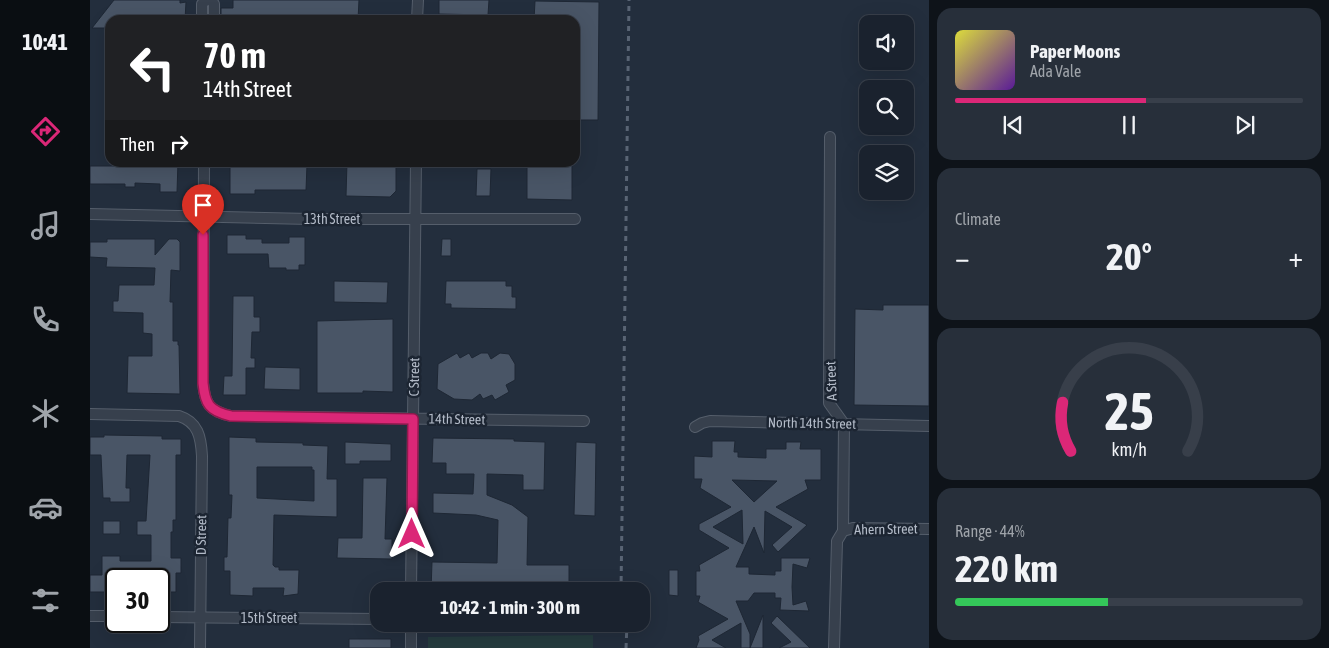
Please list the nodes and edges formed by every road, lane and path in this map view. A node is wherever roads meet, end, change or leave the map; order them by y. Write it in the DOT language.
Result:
graph roads {
  1 [pos="206,0"];
  2 [pos="210,0"];
  3 [pos="418,0"];
  4 [pos="202,15"];
  5 [pos="214,15"];
  6 [pos="417,15"];
  7 [pos="830,137"];
  8 [pos="204,167"];
  9 [pos="416,167"];
  10 [pos="90,214"];
  11 [pos="203,216"];
  12 [pos="415,219"];
  13 [pos="574,219"];
  14 [pos="90,414"];
  15 [pos="413,419"];
  16 [pos="584,420"];
  17 [pos="844,424"];
  18 [pos="929,426"];
  19 [pos="696,427"];
  20 [pos="929,529"];
  21 [pos="843,531"];
  22 [pos="412,582"];
  23 [pos="90,616"];
  24 [pos="105,616"];
  25 [pos="170,617"];
  26 [pos="200,618"];
  27 [pos="370,619"];
  28 [pos="411,632"];
  29 [pos="200,648"];
  30 [pos="411,648"];
  31 [pos="834,648"];
  1 -- 4 [label="street"];
  2 -- 5 [label="street"];
  3 -- 6 [label="street"];
  7 -- 17 [label="street, A Street"];
  8 -- 11 [label="street"];
  9 -- 12 [label="street, C Street"];
  10 -- 11 [label="street, 13th Street"];
  11 -- 12 [label="street, 13th Street"];
  11 -- 15 [label="street, 14th Street"];
  12 -- 13 [label="street, 13th Street"];
  12 -- 15 [label="street, C Street"];
  14 -- 26 [label="street, D Street"];
  15 -- 16 [label="street, 14th Street"];
  15 -- 22 [label="street, C Street"];
  17 -- 18 [label="street, North 14th Street"];
  17 -- 19 [label="street, North 14th Street"];
  17 -- 21 [label="street"];
  20 -- 21 [label="street, Ahern Street"];
  21 -- 31 [label="street"];
  23 -- 24 [label="street"];
  25 -- 26 [label="street, 15th Street"];
  26 -- 27 [label="street, 15th Street"];
  26 -- 29 [label="street, D Street"];
  28 -- 30 [label="street"];
}
